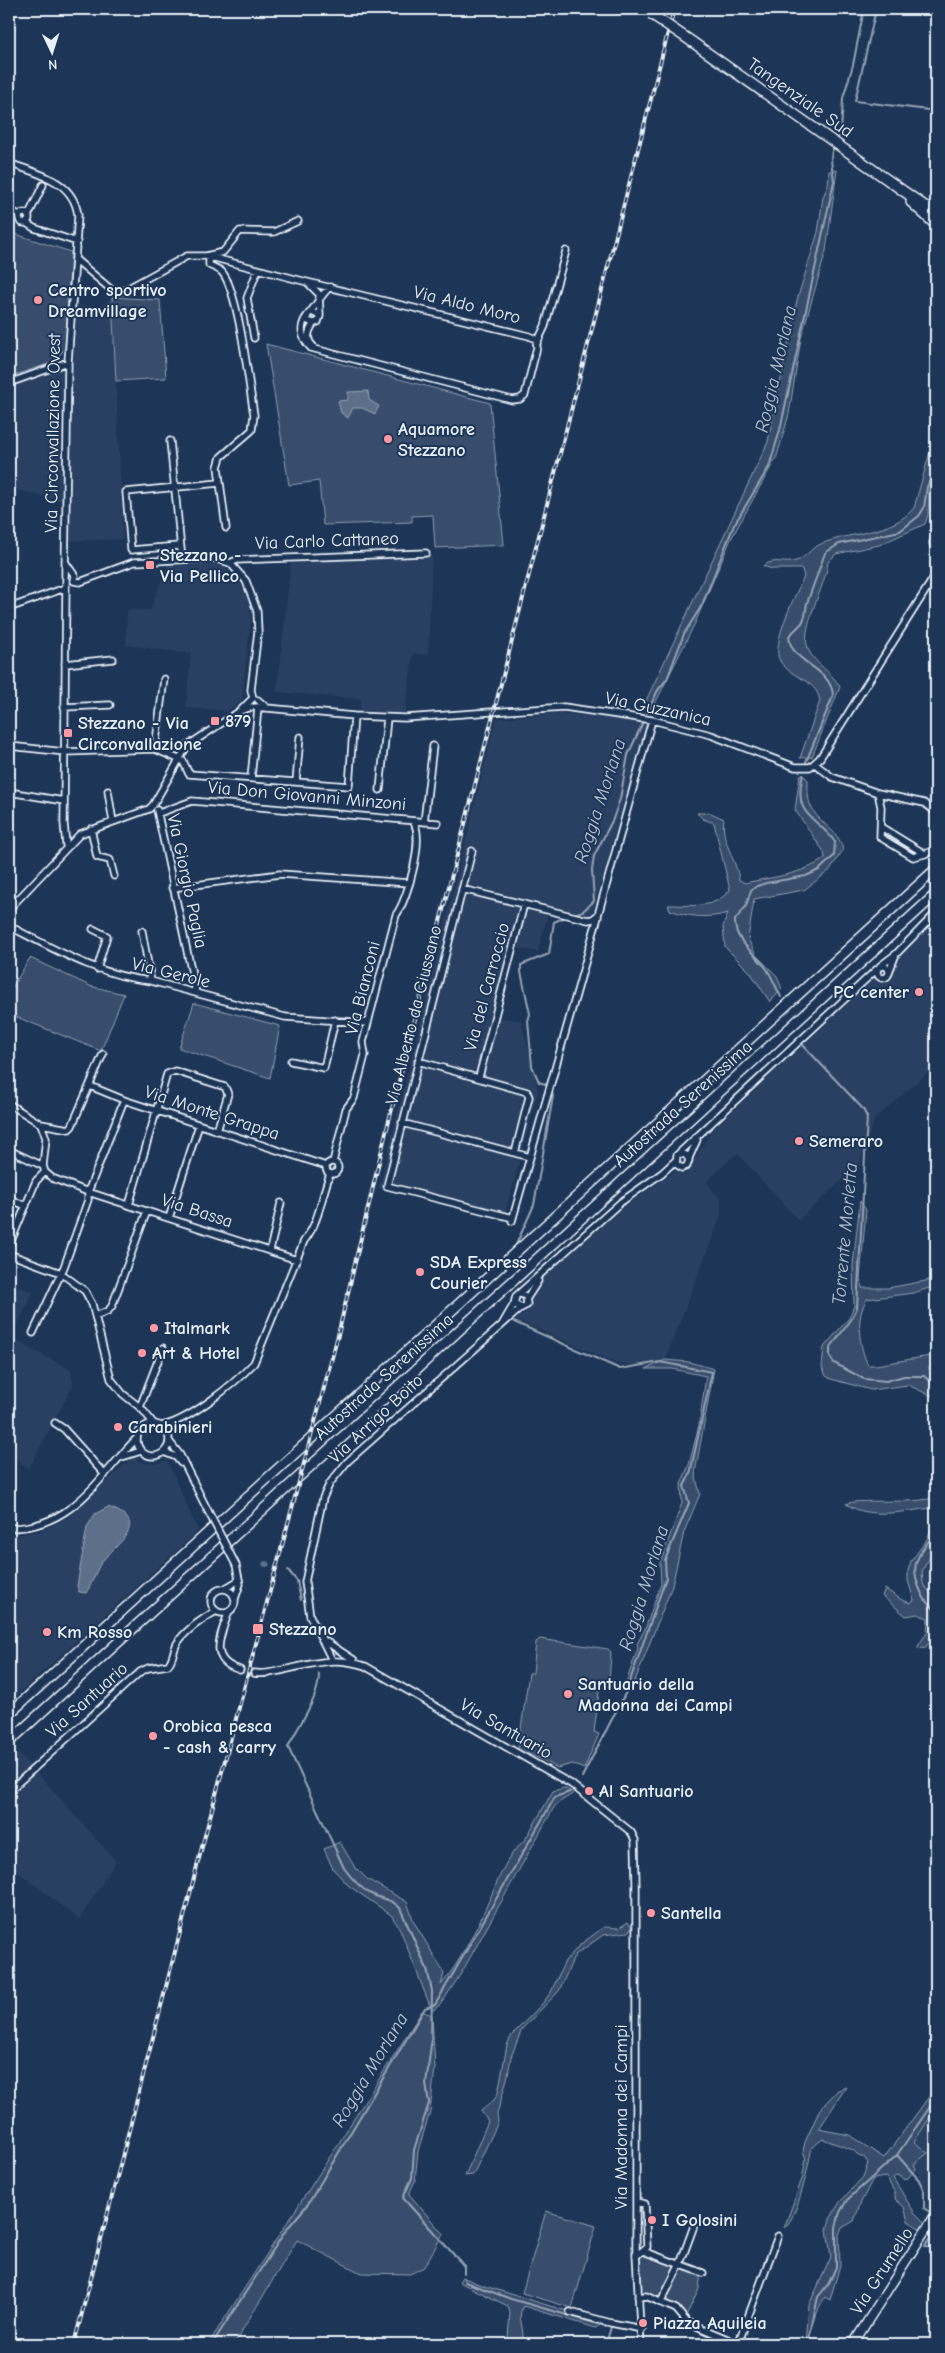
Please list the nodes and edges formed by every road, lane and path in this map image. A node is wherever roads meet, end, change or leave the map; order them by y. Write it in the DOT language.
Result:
graph roads {
  1 [pos="647,11"];
  2 [pos="9,163"];
  3 [pos="43,185"];
  4 [pos="902,190"];
  5 [pos="936,206"];
  6 [pos="9,209"];
  7 [pos="936,214"];
  8 [pos="19,215"];
  9 [pos="28,216"];
  10 [pos="298,220"];
  11 [pos="26,223"];
  12 [pos="936,225"];
  13 [pos="77,242"];
  14 [pos="566,251"];
  15 [pos="207,257"];
  16 [pos="75,259"];
  17 [pos="258,269"];
  18 [pos="308,282"];
  19 [pos="330,288"];
  20 [pos="320,300"];
  21 [pos="310,314"];
  22 [pos="320,316"];
  23 [pos="314,324"];
  24 [pos="254,338"];
  25 [pos="537,343"];
  26 [pos="319,350"];
  27 [pos="68,362"];
  28 [pos="9,383"];
  29 [pos="170,441"];
  30 [pos="219,483"];
  31 [pos="174,486"];
  32 [pos="226,528"];
  33 [pos="936,534"];
  34 [pos="179,546"];
  35 [pos="426,553"];
  36 [pos="936,555"];
  37 [pos="182,560"];
  38 [pos="230,563"];
  39 [pos="935,575"];
  40 [pos="70,578"];
  41 [pos="65,590"];
  42 [pos="9,609"];
  43 [pos="113,659"];
  44 [pos="65,664"];
  45 [pos="164,679"];
  46 [pos="254,704"];
  47 [pos="110,705"];
  48 [pos="64,707"];
  49 [pos="354,716"];
  50 [pos="387,718"];
  51 [pos="652,720"];
  52 [pos="300,737"];
  53 [pos="9,746"];
  54 [pos="433,746"];
  55 [pos="155,749"];
  56 [pos="65,752"];
  57 [pos="179,760"];
  58 [pos="815,764"];
  59 [pos="251,778"];
  60 [pos="296,782"];
  61 [pos="108,790"];
  62 [pos="380,790"];
  63 [pos="9,792"];
  64 [pos="878,793"];
  65 [pos="64,801"];
  66 [pos="153,805"];
  67 [pos="936,812"];
  68 [pos="159,813"];
  69 [pos="414,821"];
  70 [pos="112,822"];
  71 [pos="424,822"];
  72 [pos="438,823"];
  73 [pos="91,829"];
  74 [pos="66,845"];
  75 [pos="936,849"];
  76 [pos="472,851"];
  77 [pos="936,869"];
  78 [pos="114,876"];
  79 [pos="409,883"];
  80 [pos="172,888"];
  81 [pos="462,889"];
  82 [pos="936,894"];
  83 [pos="524,904"];
  84 [pos="9,909"];
  85 [pos="936,913"];
  86 [pos="598,915"];
  87 [pos="9,926"];
  88 [pos="93,929"];
  89 [pos="142,931"];
  90 [pos="896,954"];
  91 [pos="878,967"];
  92 [pos="96,969"];
  93 [pos="889,972"];
  94 [pos="879,977"];
  95 [pos="866,980"];
  96 [pos="151,981"];
  97 [pos="196,993"];
  98 [pos="335,1020"];
  99 [pos="368,1023"];
  100 [pos="103,1054"];
  101 [pos="291,1061"];
  102 [pos="418,1061"];
  103 [pos="479,1077"];
  104 [pos="90,1086"];
  105 [pos="124,1100"];
  106 [pos="9,1104"];
  107 [pos="156,1111"];
  108 [pos="402,1123"];
  109 [pos="41,1124"];
  110 [pos="199,1125"];
  111 [pos="217,1131"];
  112 [pos="699,1137"];
  113 [pos="9,1150"];
  114 [pos="515,1153"];
  115 [pos="681,1154"];
  116 [pos="530,1157"];
  117 [pos="689,1158"];
  118 [pos="333,1162"];
  119 [pos="676,1164"];
  120 [pos="326,1166"];
  121 [pos="44,1169"];
  122 [pos="330,1174"];
  123 [pos="88,1192"];
  124 [pos="9,1199"];
  125 [pos="281,1203"];
  126 [pos="129,1205"];
  127 [pos="26,1206"];
  128 [pos="147,1211"];
  129 [pos="172,1219"];
  130 [pos="9,1246"];
  131 [pos="270,1250"];
  132 [pos="9,1254"];
  133 [pos="297,1260"];
  134 [pos="545,1272"];
  135 [pos="61,1273"];
  136 [pos="520,1294"];
  137 [pos="527,1298"];
  138 [pos="514,1304"];
  139 [pos="521,1308"];
  140 [pos="95,1316"];
  141 [pos="497,1330"];
  142 [pos="33,1333"];
  143 [pos="162,1348"];
  144 [pos="141,1408"];
  145 [pos="180,1421"];
  146 [pos="55,1423"];
  147 [pos="157,1425"];
  148 [pos="144,1427"];
  149 [pos="137,1438"];
  150 [pos="168,1439"];
  151 [pos="141,1451"];
  152 [pos="164,1452"];
  153 [pos="122,1456"];
  154 [pos="184,1466"];
  155 [pos="105,1475"];
  156 [pos="9,1528"];
  157 [pos="239,1580"];
  158 [pos="224,1590"];
  159 [pos="234,1601"];
  160 [pos="211,1602"];
  161 [pos="229,1611"];
  162 [pos="218,1612"];
  163 [pos="205,1617"];
  164 [pos="223,1628"];
  165 [pos="322,1638"];
  166 [pos="331,1645"];
  167 [pos="324,1646"];
  168 [pos="332,1660"];
  169 [pos="316,1662"];
  170 [pos="364,1666"];
  171 [pos="240,1670"];
  172 [pos="254,1673"];
  173 [pos="9,1714"];
  174 [pos="9,1742"];
  175 [pos="9,1791"];
  176 [pos="636,1937"];
  177 [pos="636,2202"];
  178 [pos="936,2214"];
  179 [pos="696,2223"];
  180 [pos="778,2236"];
  181 [pos="643,2251"];
  182 [pos="636,2256"];
  183 [pos="680,2264"];
  184 [pos="703,2273"];
  185 [pos="638,2297"];
  186 [pos="661,2302"];
  187 [pos="570,2312"];
  188 [pos="642,2329"];
  189 [pos="936,2342"];
  190 [pos="641,2344"];
  191 [pos="738,2344"];
  192 [pos="853,2344"];
  193 [pos="931,2344"];
  1 -- 4 [label="highway, Tangenziale Sud, bridge"];
  2 -- 13 [label="street, Via Circonvallazione Ovest"];
  3 -- 9 [label="street"];
  4 -- 5 [label="highway"];
  4 -- 7 [label="highway, Tangenziale Sud"];
  4 -- 12 [label="highway"];
  6 -- 8 [label="street"];
  8 -- 9 [label="street"];
  8 -- 11 [label="street"];
  9 -- 11 [label="street"];
  10 -- 15 [label="street"];
  11 -- 13 [label="street"];
  13 -- 16 [label="street, Via Circonvallazione Ovest"];
  14 -- 25 [label="street"];
  15 -- 16 [label="street"];
  15 -- 17 [label="street, Via Aldo Moro"];
  15 -- 30 [label="street"];
  16 -- 27 [label="street, Via Circonvallazione Ovest"];
  17 -- 18 [label="street, Via Aldo Moro"];
  17 -- 24 [label="street"];
  18 -- 19 [label="street, Via Aldo Moro"];
  18 -- 20 [label="street"];
  19 -- 20 [label="street, Via Aldo Moro"];
  19 -- 25 [label="street, Via Aldo Moro"];
  20 -- 21 [label="street, Via Aldo Moro"];
  20 -- 22 [label="street"];
  21 -- 22 [label="street"];
  21 -- 23 [label="street"];
  21 -- 26 [label="street, Via Aldo Moro"];
  22 -- 23 [label="street"];
  23 -- 26 [label="street"];
  25 -- 26 [label="street, Via Aldo Moro"];
  27 -- 28 [label="street"];
  27 -- 40 [label="street, Via Circonvallazione Ovest"];
  29 -- 31 [label="street"];
  30 -- 31 [label="street"];
  30 -- 32 [label="street"];
  31 -- 34 [label="street"];
  31 -- 34 [label="street"];
  33 -- 36 [label="street"];
  34 -- 37 [label="street"];
  35 -- 38 [label="street, Via Carlo Cattaneo"];
  36 -- 39 [label="street"];
  37 -- 38 [label="street"];
  37 -- 40 [label="street"];
  38 -- 46 [label="street"];
  39 -- 58 [label="street"];
  40 -- 41 [label="street, Via Circonvallazione Ovest"];
  41 -- 42 [label="street"];
  41 -- 44 [label="street, Via Circonvallazione Ovest"];
  43 -- 44 [label="street"];
  44 -- 48 [label="street, Via Circonvallazione Ovest"];
  45 -- 55 [label="street"];
  46 -- 49 [label="street, Via Guzzanica"];
  46 -- 57 [label="street"];
  46 -- 59 [label="street"];
  47 -- 48 [label="street"];
  48 -- 56 [label="street, Via Circonvallazione Ovest"];
  49 -- 50 [label="street, Via Guzzanica"];
  49 -- 60 [label="street"];
  50 -- 51 [label="street, Via Guzzanica"];
  50 -- 62 [label="street"];
  51 -- 58 [label="street, Via Guzzanica"];
  51 -- 86 [label="street"];
  52 -- 60 [label="street"];
  53 -- 56 [label="street"];
  54 -- 71 [label="street, Via Don Giovanni Minzoni"];
  55 -- 56 [label="street"];
  55 -- 57 [label="street"];
  56 -- 65 [label="street, Via Circonvallazione Ovest"];
  57 -- 59 [label="street"];
  57 -- 66 [label="street"];
  58 -- 64 [label="street"];
  59 -- 60 [label="street"];
  61 -- 70 [label="street"];
  63 -- 65 [label="street"];
  64 -- 67 [label="street"];
  64 -- 75 [label="street"];
  65 -- 74 [label="street, Via Circonvallazione Ovest"];
  66 -- 68 [label="street, Via Giorgio Paglia"];
  66 -- 70 [label="street"];
  68 -- 69 [label="street, Via Don Giovanni Minzoni"];
  68 -- 80 [label="street, Via Giorgio Paglia"];
  69 -- 71 [label="street, Via Don Giovanni Minzoni"];
  69 -- 79 [label="street, Via Bianconi"];
  70 -- 73 [label="street"];
  71 -- 72 [label="street, Via Don Giovanni Minzoni"];
  73 -- 74 [label="street"];
  73 -- 78 [label="street"];
  74 -- 84 [label="street"];
  76 -- 81 [label="street, Via Alberto da Giussano"];
  77 -- 173 [label="highway, Autostrada Serenissima"];
  79 -- 80 [label="street"];
  79 -- 99 [label="street, Via Bianconi"];
  80 -- 97 [label="street, Via Giorgio Paglia"];
  81 -- 83 [label="street"];
  81 -- 102 [label="street, Via Alberto da Giussano"];
  82 -- 174 [label="highway, Autostrada Serenissima"];
  83 -- 86 [label="street"];
  83 -- 103 [label="street, Via del Carroccio"];
  85 -- 90 [label="street, Via Arrigo Boito"];
  86 -- 116 [label="street"];
  87 -- 92 [label="street, Via Gerole"];
  88 -- 92 [label="street"];
  89 -- 96 [label="street"];
  90 -- 91 [label="street, Via Arrigo Boito"];
  90 -- 93 [label="street, Via Arrigo Boito"];
  91 -- 93 [label="street"];
  91 -- 94 [label="street"];
  91 -- 95 [label="street, Via Arrigo Boito"];
  92 -- 96 [label="street, Via Gerole"];
  93 -- 94 [label="street, Via Arrigo Boito"];
  94 -- 95 [label="street, Via Arrigo Boito"];
  95 -- 112 [label="street, Via Arrigo Boito"];
  96 -- 97 [label="street, Via Gerole"];
  97 -- 98 [label="street, Via Gerole"];
  98 -- 99 [label="street, Via Gerole"];
  98 -- 101 [label="street"];
  99 -- 118 [label="street, Via Bianconi"];
  100 -- 104 [label="street"];
  102 -- 103 [label="street"];
  102 -- 108 [label="street, Via Alberto da Giussano"];
  103 -- 114 [label="street"];
  104 -- 105 [label="street, Via Monte Grappa"];
  104 -- 109 [label="street"];
  105 -- 107 [label="street, Via Monte Grappa"];
  105 -- 123 [label="street"];
  106 -- 109 [label="street"];
  107 -- 110 [label="street, Via Monte Grappa"];
  107 -- 111 [label="street"];
  107 -- 126 [label="street"];
  108 -- 114 [label="street"];
  108 -- 116 [label="street, Via Alberto da Giussano"];
  109 -- 121 [label="street"];
  110 -- 111 [label="street, Via Monte Grappa"];
  110 -- 129 [label="street"];
  111 -- 120 [label="street, Via Monte Grappa"];
  112 -- 115 [label="street, Via Arrigo Boito"];
  112 -- 117 [label="street, Via Arrigo Boito"];
  113 -- 121 [label="street, Via Bassa"];
  114 -- 116 [label="street"];
  115 -- 117 [label="street"];
  115 -- 119 [label="street, Via Arrigo Boito"];
  117 -- 119 [label="street, Via Arrigo Boito"];
  118 -- 120 [label="street"];
  118 -- 122 [label="street, Via Bianconi"];
  119 -- 134 [label="street, Via Arrigo Boito"];
  120 -- 122 [label="street"];
  121 -- 123 [label="street, Via Bassa"];
  121 -- 127 [label="street"];
  122 -- 133 [label="street, Via Bianconi"];
  123 -- 126 [label="street, Via Bassa"];
  123 -- 135 [label="street"];
  124 -- 127 [label="street"];
  125 -- 131 [label="street"];
  126 -- 128 [label="street, Via Bassa"];
  127 -- 130 [label="street"];
  128 -- 129 [label="street, Via Bassa"];
  128 -- 140 [label="street"];
  129 -- 131 [label="street, Via Bassa"];
  131 -- 133 [label="street, Via Bassa"];
  132 -- 135 [label="street"];
  133 -- 145 [label="street, Via Bianconi"];
  134 -- 136 [label="street, Via Arrigo Boito"];
  134 -- 137 [label="street, Via Arrigo Boito"];
  135 -- 140 [label="street"];
  135 -- 142 [label="street"];
  136 -- 137 [label="street"];
  136 -- 138 [label="street, Via Arrigo Boito"];
  137 -- 139 [label="street, Via Arrigo Boito"];
  138 -- 139 [label="street"];
  138 -- 141 [label="street, Via Arrigo Boito"];
  139 -- 141 [label="street, Via Arrigo Boito"];
  140 -- 144 [label="street"];
  141 -- 165 [label="street, Via Arrigo Boito"];
  143 -- 144 [label="street"];
  144 -- 147 [label="street"];
  144 -- 148 [label="street"];
  145 -- 147 [label="street, Via Bianconi"];
  145 -- 150 [label="street, Via Bianconi"];
  146 -- 155 [label="street"];
  147 -- 148 [label="street"];
  147 -- 150 [label="street"];
  148 -- 149 [label="street"];
  149 -- 151 [label="street"];
  149 -- 153 [label="street"];
  150 -- 152 [label="street"];
  150 -- 154 [label="street"];
  151 -- 152 [label="street"];
  151 -- 153 [label="street"];
  152 -- 154 [label="street"];
  153 -- 155 [label="street"];
  154 -- 157 [label="street, bridge"];
  155 -- 156 [label="street"];
  157 -- 158 [label="street, Via Santuario"];
  157 -- 159 [label="street"];
  158 -- 159 [label="street"];
  158 -- 160 [label="street, Via Santuario"];
  159 -- 161 [label="street"];
  160 -- 162 [label="street"];
  160 -- 163 [label="street, Via Santuario"];
  161 -- 162 [label="street, Via Santuario"];
  161 -- 164 [label="street"];
  162 -- 163 [label="street, Via Santuario"];
  162 -- 164 [label="street"];
  163 -- 175 [label="street, Via Santuario"];
  164 -- 171 [label="street"];
  165 -- 166 [label="street, Via Arrigo Boito"];
  165 -- 167 [label="street, Via Arrigo Boito"];
  166 -- 168 [label="street"];
  166 -- 170 [label="street, Via Arrigo Boito"];
  167 -- 168 [label="street, Via Arrigo Boito"];
  167 -- 169 [label="street"];
  168 -- 169 [label="street, Via Santuario"];
  168 -- 170 [label="street, Via Santuario"];
  169 -- 172 [label="street, Via Santuario"];
  170 -- 176 [label="street, Via Santuario"];
  176 -- 177 [label="street, Via Madonna dei Campi"];
  177 -- 181 [label="street"];
  177 -- 182 [label="street, Via Madonna dei Campi"];
  178 -- 192 [label="main road, Via Grumello"];
  179 -- 183 [label="street"];
  180 -- 191 [label="street"];
  181 -- 182 [label="street"];
  181 -- 183 [label="street"];
  182 -- 185 [label="street, Via Madonna dei Campi"];
  183 -- 184 [label="street"];
  183 -- 186 [label="street"];
  185 -- 186 [label="street"];
  185 -- 188 [label="street"];
  186 -- 191 [label="street"];
  187 -- 188 [label="street"];
  188 -- 190 [label="street"];
  189 -- 193 [label="street"];
}
